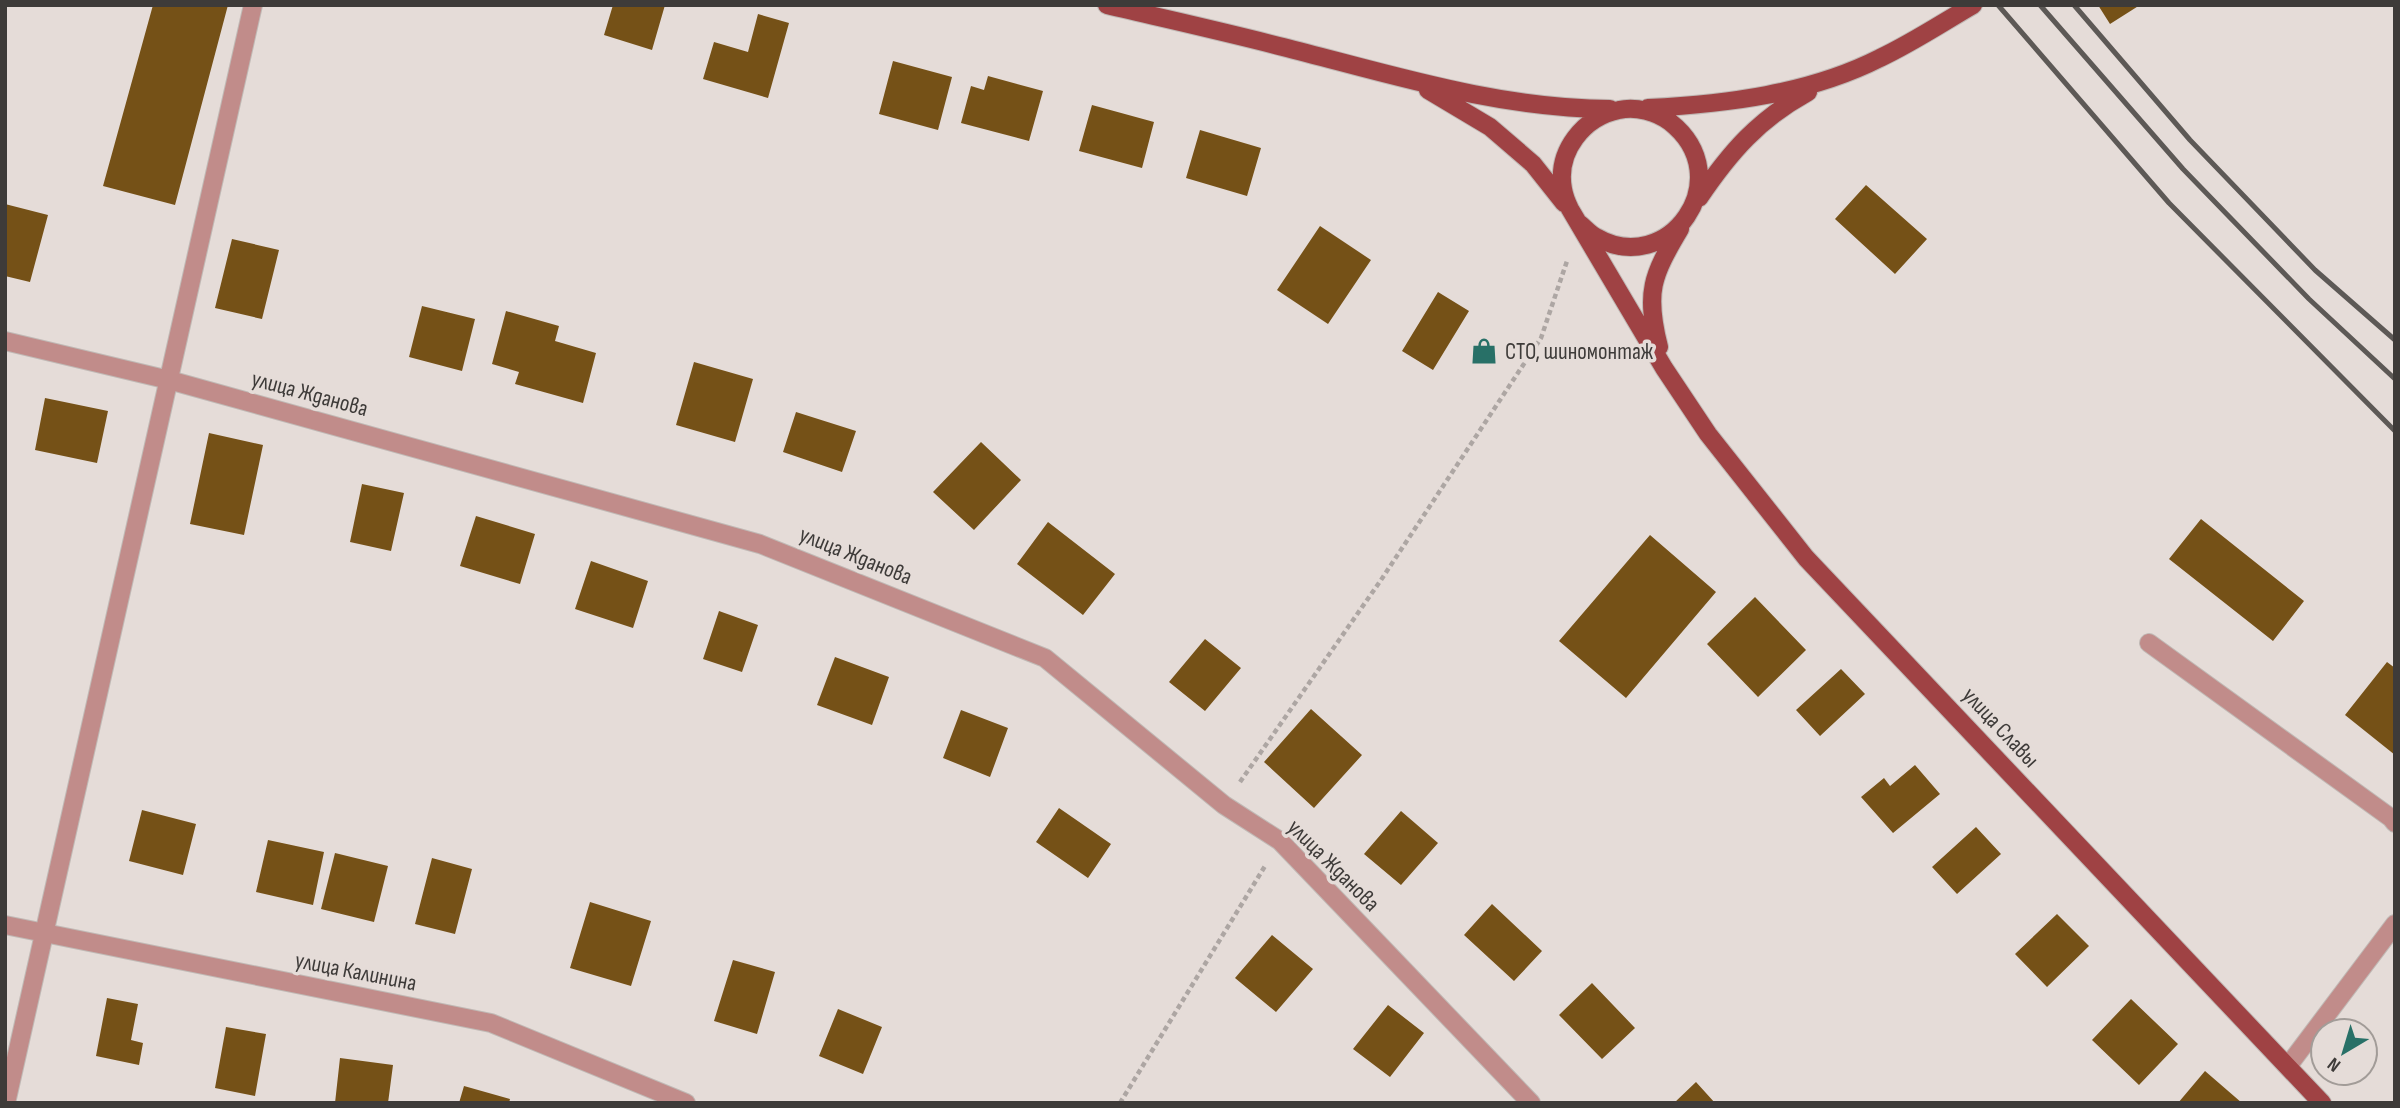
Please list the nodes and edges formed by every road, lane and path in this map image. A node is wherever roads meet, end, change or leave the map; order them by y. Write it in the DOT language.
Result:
graph roads {
  1 [pos="253,5"];
  2 [pos="1107,5"];
  3 [pos="1973,5"];
  4 [pos="1832,78"];
  5 [pos="1416,83"];
  6 [pos="1628,109"];
  7 [pos="1691,211"];
  8 [pos="1575,216"];
  9 [pos="5,341"];
  10 [pos="1664,368"];
  11 [pos="169,380"];
  12 [pos="2149,643"];
  13 [pos="1224,805"];
  14 [pos="2395,822"];
  15 [pos="1280,841"];
  16 [pos="2395,924"];
  17 [pos="5,925"];
  18 [pos="45,934"];
  19 [pos="2288,1066"];
  20 [pos="6,1103"];
  21 [pos="686,1103"];
  22 [pos="1120,1103"];
  23 [pos="1531,1103"];
  24 [pos="2322,1103"];
  1 -- 11 [label="street"];
  2 -- 5 [label="main road"];
  3 -- 4 [label="main road"];
  4 -- 6 [label="main road"];
  4 -- 7 [label="main road"];
  5 -- 6 [label="main road"];
  5 -- 8 [label="main road"];
  6 -- 7 [label="main road"];
  6 -- 8 [label="main road"];
  7 -- 8 [label="main road"];
  7 -- 10 [label="main road"];
  8 -- 10 [label="main road, улица Славы"];
  8 -- 13 [label="path"];
  9 -- 11 [label="street, улица Жданова"];
  10 -- 19 [label="main road, улица Славы"];
  11 -- 13 [label="street, улица Жданова"];
  11 -- 18 [label="street"];
  12 -- 14 [label="street"];
  13 -- 15 [label="street, улица Жданова"];
  15 -- 22 [label="path"];
  15 -- 23 [label="street, улица Жданова"];
  16 -- 19 [label="street"];
  17 -- 18 [label="street, улица Калинина"];
  18 -- 20 [label="street"];
  18 -- 21 [label="street, улица Калинина"];
  19 -- 24 [label="main road, улица Славы"];
}
